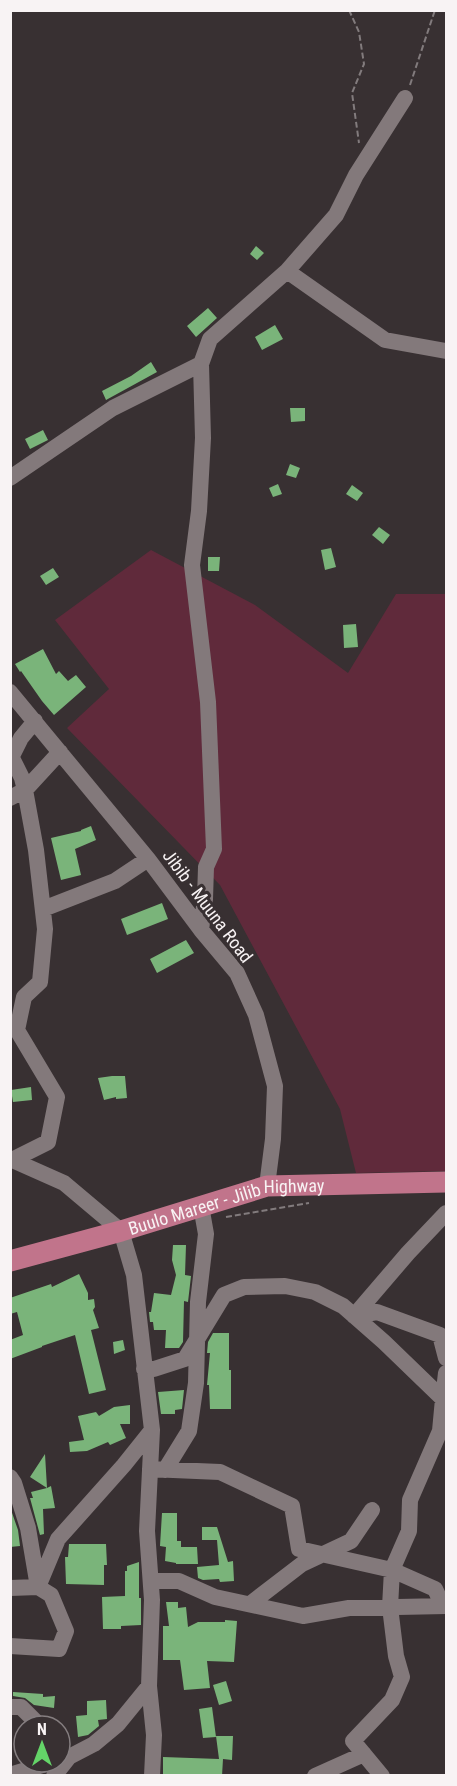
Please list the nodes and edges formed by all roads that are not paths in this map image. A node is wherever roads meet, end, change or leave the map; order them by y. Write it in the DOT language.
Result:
graph roads {
  1 [pos="405,98"];
  2 [pos="287,271"];
  3 [pos="447,351"];
  4 [pos="201,364"];
  5 [pos="10,478"];
  6 [pos="10,692"];
  7 [pos="35,721"];
  8 [pos="60,752"];
  9 [pos="11,759"];
  10 [pos="18,794"];
  11 [pos="148,859"];
  12 [pos="43,909"];
  13 [pos="201,930"];
  14 [pos="14,1031"];
  15 [pos="12,1159"];
  16 [pos="447,1182"];
  17 [pos="267,1186"];
  18 [pos="201,1206"];
  19 [pos="447,1213"];
  20 [pos="121,1231"];
  21 [pos="10,1261"];
  22 [pos="354,1316"];
  23 [pos="443,1334"];
  24 [pos="197,1341"];
  25 [pos="447,1358"];
  26 [pos="144,1370"];
  27 [pos="447,1373"];
  28 [pos="443,1400"];
  29 [pos="152,1430"];
  30 [pos="443,1430"];
  31 [pos="158,1470"];
  32 [pos="10,1477"];
  33 [pos="372,1510"];
  34 [pos="323,1554"];
  35 [pos="392,1570"];
  36 [pos="151,1581"];
  37 [pos="38,1587"];
  38 [pos="10,1588"];
  39 [pos="250,1604"];
  40 [pos="445,1606"];
  41 [pos="390,1607"];
  42 [pos="10,1646"];
  43 [pos="149,1686"];
  44 [pos="10,1707"];
  45 [pos="28,1714"];
  46 [pos="72,1751"];
  47 [pos="364,1754"];
  48 [pos="152,1776"];
  49 [pos="315,1776"];
  50 [pos="382,1776"];
  1 -- 2 [label="street"];
  2 -- 3 [label="street"];
  2 -- 4 [label="street"];
  4 -- 5 [label="street"];
  4 -- 13 [label="street"];
  6 -- 7 [label="street, Jibib - Muuna Road"];
  7 -- 8 [label="street, Jibib - Muuna Road"];
  7 -- 9 [label="street"];
  8 -- 10 [label="street"];
  8 -- 11 [label="street, Jibib - Muuna Road"];
  9 -- 10 [label="street"];
  10 -- 12 [label="street"];
  11 -- 12 [label="street"];
  11 -- 13 [label="street, Jibib - Muuna Road"];
  12 -- 14 [label="street"];
  13 -- 17 [label="street, Jibib - Muuna Road"];
  14 -- 15 [label="street"];
  15 -- 20 [label="street"];
  16 -- 17 [label="main road, Buulo Mareer - Jilib Highway"];
  17 -- 18 [label="main road, Buulo Mareer - Jilib Highway"];
  18 -- 20 [label="main road, Buulo Mareer - Jilib Highway"];
  18 -- 24 [label="street"];
  19 -- 22 [label="street"];
  20 -- 21 [label="main road, Buulo Mareer - Jilib Highway"];
  20 -- 26 [label="street"];
  22 -- 23 [label="street"];
  22 -- 24 [label="street"];
  22 -- 28 [label="street"];
  23 -- 25 [label="street"];
  24 -- 26 [label="street"];
  24 -- 31 [label="street"];
  26 -- 29 [label="street"];
  27 -- 28 [label="street"];
  28 -- 30 [label="street"];
  29 -- 31 [label="street"];
  29 -- 37 [label="street"];
  30 -- 35 [label="street"];
  31 -- 34 [label="street"];
  31 -- 36 [label="street"];
  32 -- 37 [label="street"];
  33 -- 34 [label="street"];
  34 -- 35 [label="street"];
  34 -- 39 [label="street"];
  35 -- 40 [label="street"];
  35 -- 41 [label="street"];
  36 -- 39 [label="street"];
  36 -- 43 [label="street"];
  37 -- 38 [label="street"];
  37 -- 42 [label="street"];
  39 -- 41 [label="street"];
  40 -- 41 [label="street"];
  41 -- 47 [label="street"];
  43 -- 46 [label="street"];
  43 -- 48 [label="street"];
  44 -- 45 [label="street"];
  47 -- 49 [label="street"];
  47 -- 50 [label="street"];
}
